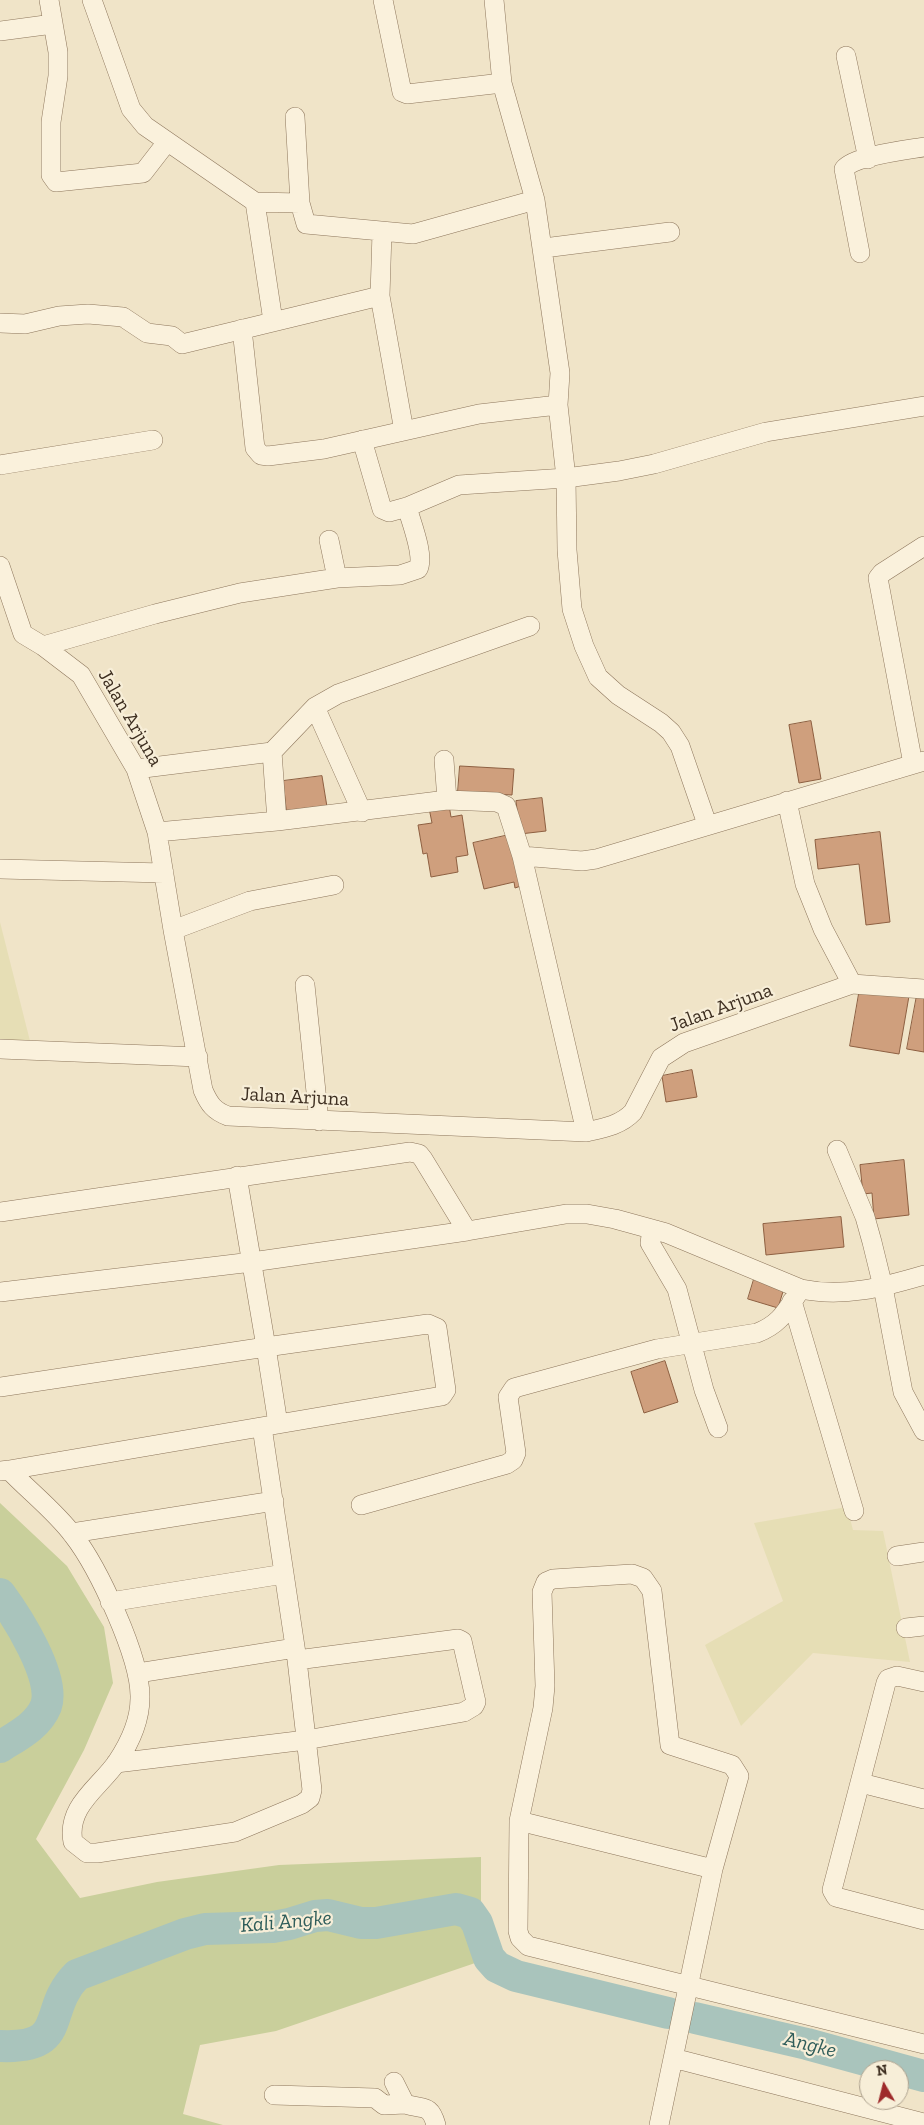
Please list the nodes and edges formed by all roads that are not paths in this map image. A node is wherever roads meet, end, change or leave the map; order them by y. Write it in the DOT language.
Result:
graph roads {
  1 [pos="49,0"];
  2 [pos="92,0"];
  3 [pos="383,0"];
  4 [pos="494,0"];
  5 [pos="53,24"];
  6 [pos="0,31"];
  7 [pos="846,56"];
  8 [pos="502,82"];
  9 [pos="296,117"];
  10 [pos="167,142"];
  11 [pos="924,146"];
  12 [pos="868,159"];
  13 [pos="536,200"];
  14 [pos="255,202"];
  15 [pos="300,203"];
  16 [pos="382,232"];
  17 [pos="670,232"];
  18 [pos="544,248"];
  19 [pos="860,253"];
  20 [pos="380,296"];
  21 [pos="273,321"];
  22 [pos="0,323"];
  23 [pos="242,329"];
  24 [pos="558,405"];
  25 [pos="924,406"];
  26 [pos="404,431"];
  27 [pos="153,440"];
  28 [pos="362,440"];
  29 [pos="0,465"];
  30 [pos="566,478"];
  31 [pos="407,507"];
  32 [pos="329,540"];
  33 [pos="924,546"];
  34 [pos="0,566"];
  35 [pos="337,578"];
  36 [pos="530,626"];
  37 [pos="43,646"];
  38 [pos="315,706"];
  39 [pos="272,752"];
  40 [pos="444,760"];
  41 [pos="919,763"];
  42 [pos="136,769"];
  43 [pos="447,800"];
  44 [pos="787,801"];
  45 [pos="362,812"];
  46 [pos="277,821"];
  47 [pos="707,824"];
  48 [pos="157,832"];
  49 [pos="522,856"];
  50 [pos="0,869"];
  51 [pos="164,873"];
  52 [pos="334,885"];
  53 [pos="173,930"];
  54 [pos="305,984"];
  55 [pos="852,984"];
  56 [pos="924,989"];
  57 [pos="0,1049"];
  58 [pos="198,1057"];
  59 [pos="319,1121"];
  60 [pos="586,1132"];
  61 [pos="837,1150"];
  62 [pos="237,1176"];
  63 [pos="0,1212"];
  64 [pos="652,1229"];
  65 [pos="467,1231"];
  66 [pos="252,1262"];
  67 [pos="924,1275"];
  68 [pos="883,1287"];
  69 [pos="0,1292"];
  70 [pos="796,1295"];
  71 [pos="691,1342"];
  72 [pos="266,1347"];
  73 [pos="0,1387"];
  74 [pos="270,1425"];
  75 [pos="718,1428"];
  76 [pos="924,1431"];
  77 [pos="4,1471"];
  78 [pos="274,1501"];
  79 [pos="361,1505"];
  80 [pos="854,1511"];
  81 [pos="72,1533"];
  82 [pos="924,1552"];
  83 [pos="897,1556"];
  84 [pos="284,1574"];
  85 [pos="110,1602"];
  86 [pos="296,1654"];
  87 [pos="138,1673"];
  88 [pos="924,1682"];
  89 [pos="306,1740"];
  90 [pos="116,1763"];
  91 [pos="861,1783"];
  92 [pos="924,1799"];
  93 [pos="520,1821"];
  94 [pos="713,1869"];
  95 [pos="924,1920"];
  96 [pos="687,1987"];
  97 [pos="924,2044"];
  98 [pos="673,2058"];
  99 [pos="394,2082"];
  100 [pos="274,2095"];
  101 [pos="405,2104"];
  102 [pos="924,2123"];
  103 [pos="436,2125"];
  104 [pos="659,2125"];
  1 -- 5 [label="street"];
  2 -- 10 [label="street"];
  3 -- 8 [label="street"];
  4 -- 8 [label="street"];
  5 -- 6 [label="street"];
  5 -- 10 [label="street"];
  7 -- 12 [label="street"];
  8 -- 13 [label="street"];
  9 -- 15 [label="street"];
  10 -- 14 [label="street"];
  11 -- 12 [label="street"];
  12 -- 19 [label="street"];
  13 -- 16 [label="street"];
  13 -- 18 [label="street"];
  14 -- 15 [label="street"];
  14 -- 21 [label="street"];
  15 -- 16 [label="street"];
  16 -- 20 [label="street"];
  17 -- 18 [label="street"];
  18 -- 24 [label="street"];
  20 -- 21 [label="street"];
  20 -- 26 [label="street"];
  21 -- 23 [label="street"];
  22 -- 23 [label="street"];
  23 -- 28 [label="street"];
  24 -- 26 [label="street"];
  24 -- 30 [label="street"];
  25 -- 30 [label="street"];
  26 -- 28 [label="street"];
  27 -- 29 [label="street"];
  28 -- 31 [label="street"];
  30 -- 31 [label="street"];
  30 -- 47 [label="street"];
  31 -- 35 [label="street"];
  32 -- 35 [label="street"];
  33 -- 41 [label="street"];
  34 -- 37 [label="street, Jalan Arjuna"];
  35 -- 37 [label="street"];
  36 -- 38 [label="street"];
  37 -- 42 [label="street, Jalan Arjuna"];
  38 -- 39 [label="street"];
  38 -- 45 [label="street"];
  39 -- 42 [label="street"];
  39 -- 46 [label="street"];
  40 -- 43 [label="street"];
  41 -- 44 [label="street"];
  42 -- 48 [label="street, Jalan Arjuna"];
  43 -- 45 [label="street"];
  43 -- 49 [label="street"];
  44 -- 47 [label="street"];
  44 -- 55 [label="street"];
  45 -- 46 [label="street"];
  46 -- 48 [label="street"];
  47 -- 49 [label="street"];
  48 -- 51 [label="street, Jalan Arjuna"];
  49 -- 60 [label="street"];
  50 -- 51 [label="street"];
  51 -- 53 [label="street, Jalan Arjuna"];
  52 -- 53 [label="street"];
  53 -- 58 [label="street, Jalan Arjuna"];
  54 -- 59 [label="street"];
  55 -- 56 [label="street, Jalan Arjuna"];
  55 -- 60 [label="street, Jalan Arjuna"];
  57 -- 58 [label="street"];
  58 -- 59 [label="street, Jalan Arjuna"];
  59 -- 60 [label="street, Jalan Arjuna"];
  61 -- 68 [label="street"];
  62 -- 63 [label="street"];
  62 -- 65 [label="street"];
  62 -- 66 [label="street"];
  64 -- 65 [label="street"];
  64 -- 70 [label="street"];
  64 -- 71 [label="street"];
  65 -- 66 [label="street"];
  66 -- 69 [label="street"];
  66 -- 72 [label="street"];
  67 -- 68 [label="street"];
  68 -- 70 [label="street"];
  68 -- 76 [label="street"];
  70 -- 71 [label="street"];
  70 -- 80 [label="street"];
  71 -- 75 [label="street"];
  71 -- 79 [label="street"];
  72 -- 73 [label="street"];
  72 -- 74 [label="street"];
  72 -- 74 [label="street"];
  74 -- 77 [label="street"];
  74 -- 78 [label="street"];
  77 -- 81 [label="street"];
  78 -- 81 [label="street"];
  78 -- 84 [label="street"];
  81 -- 85 [label="street"];
  82 -- 83 [label="street"];
  84 -- 85 [label="street"];
  84 -- 86 [label="street"];
  85 -- 87 [label="street"];
  86 -- 87 [label="street"];
  86 -- 89 [label="street"];
  86 -- 89 [label="street"];
  87 -- 90 [label="street"];
  88 -- 91 [label="street"];
  89 -- 90 [label="street"];
  89 -- 90 [label="street"];
  91 -- 92 [label="street"];
  91 -- 95 [label="street"];
  93 -- 94 [label="street"];
  93 -- 94 [label="street"];
  93 -- 96 [label="street"];
  94 -- 96 [label="street"];
  96 -- 97 [label="street"];
  96 -- 98 [label="street"];
  98 -- 102 [label="street"];
  98 -- 104 [label="street"];
  99 -- 101 [label="street"];
  100 -- 101 [label="street"];
  101 -- 103 [label="street"];
}
